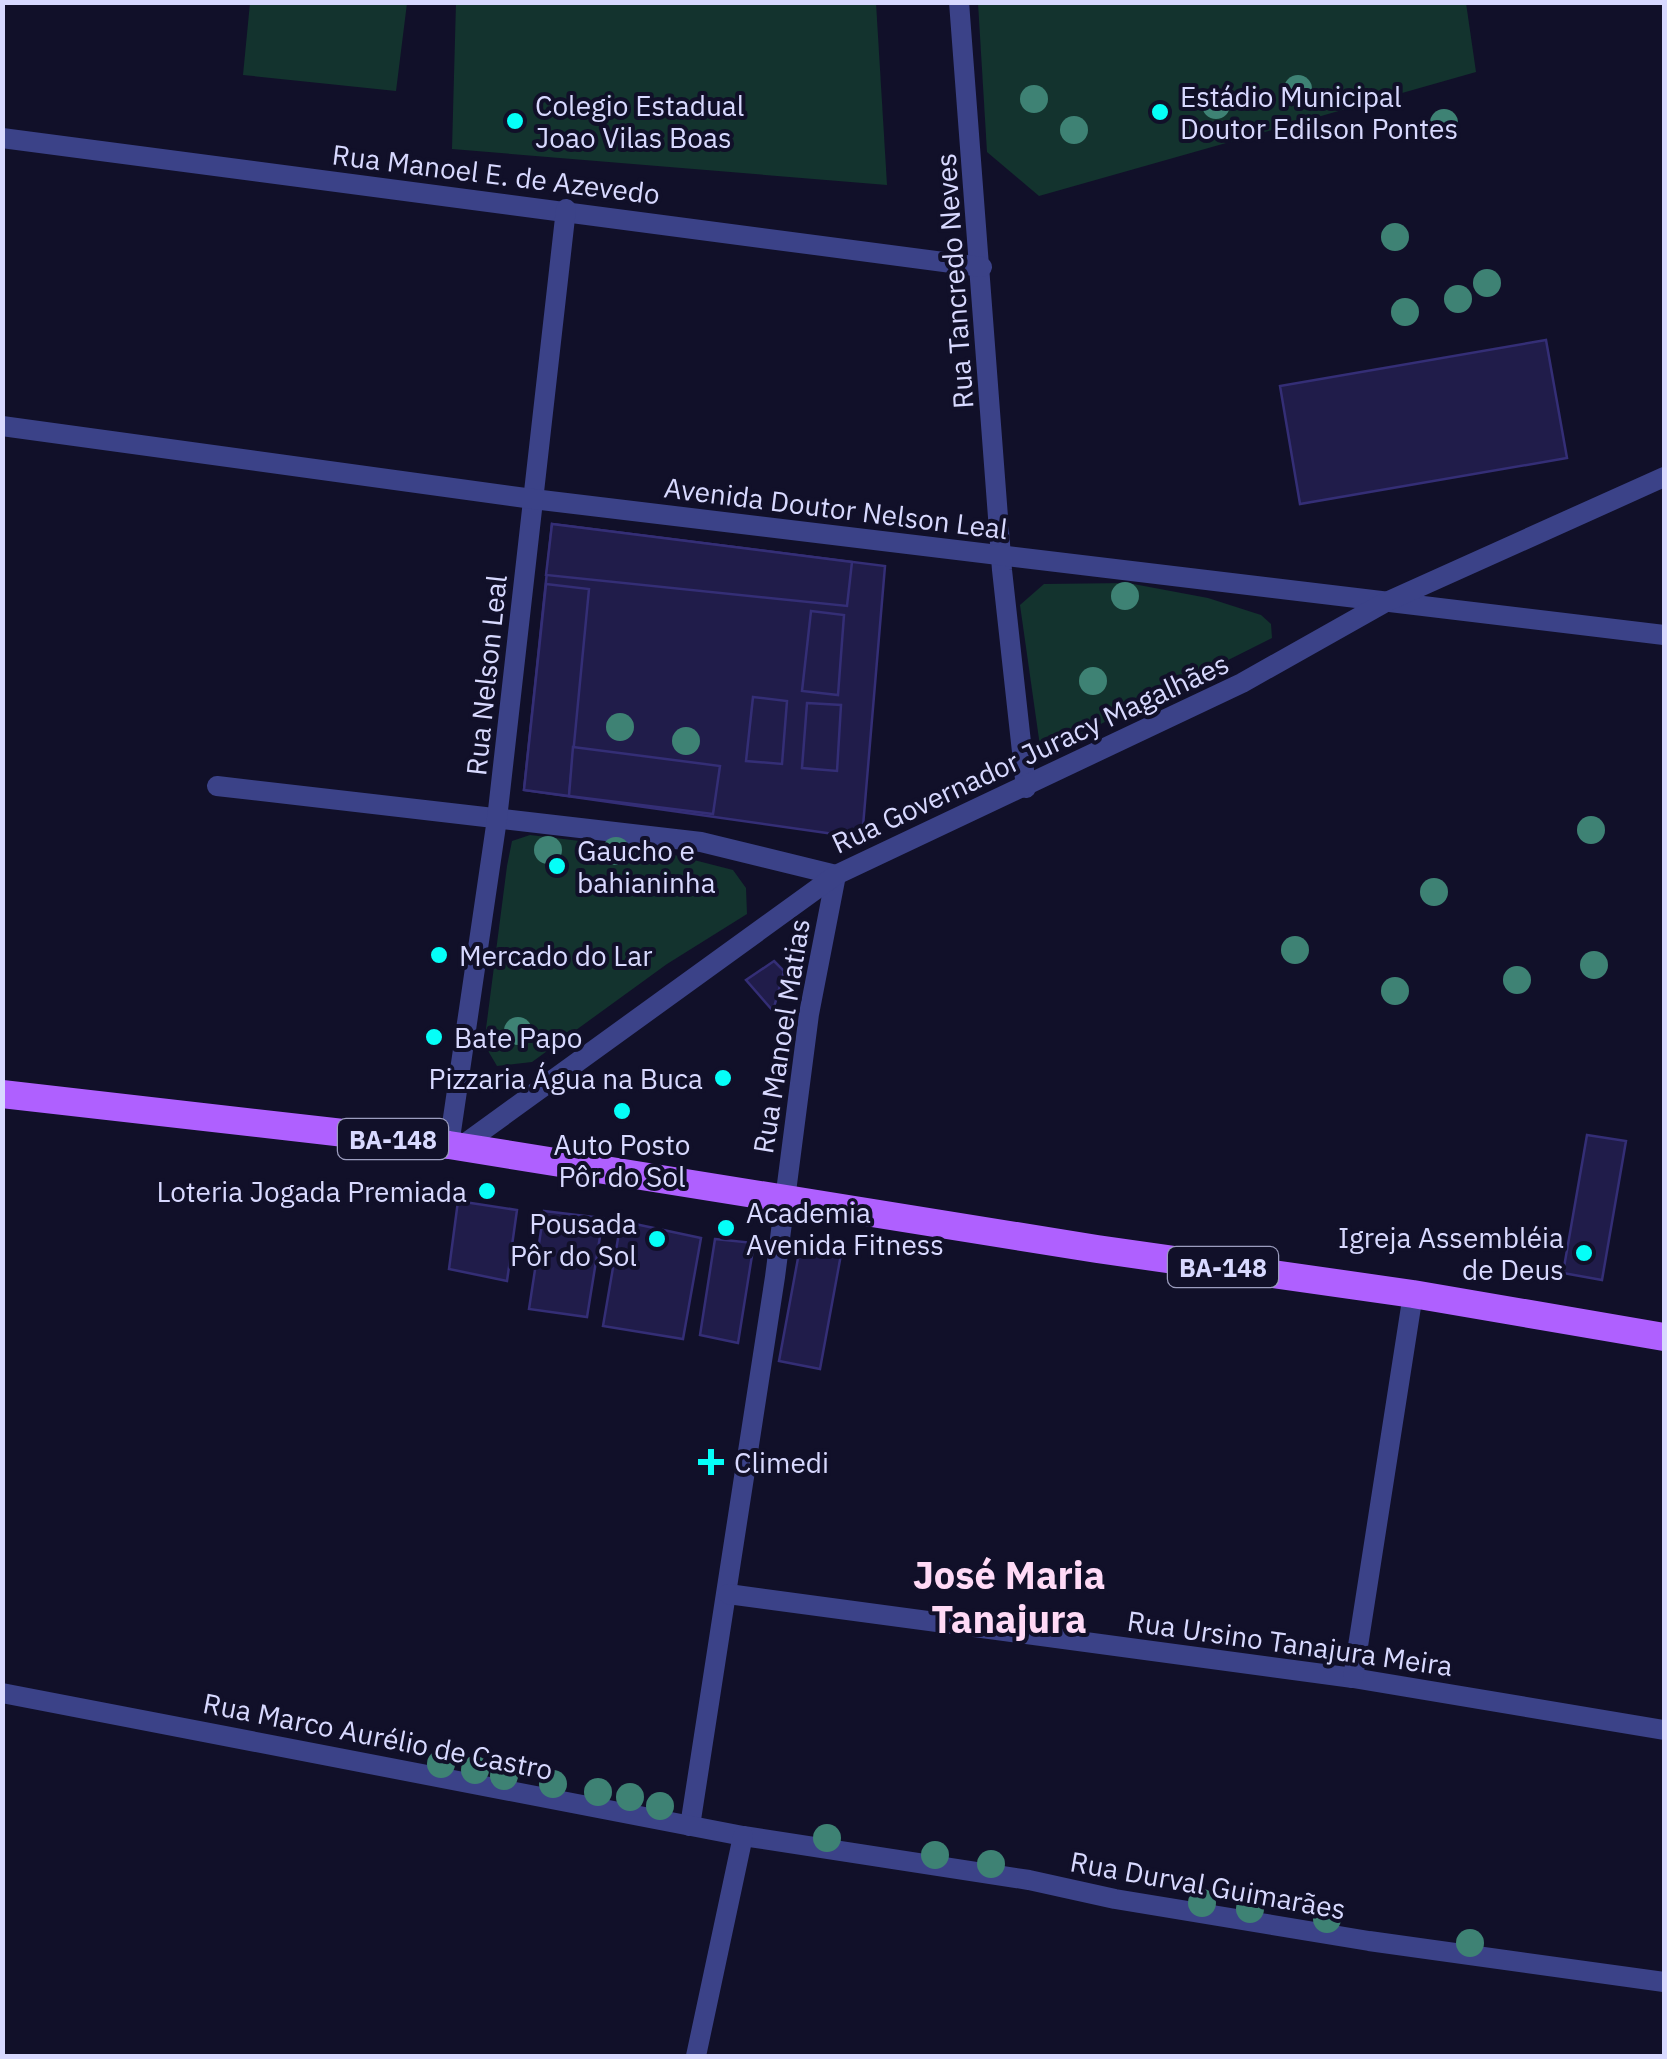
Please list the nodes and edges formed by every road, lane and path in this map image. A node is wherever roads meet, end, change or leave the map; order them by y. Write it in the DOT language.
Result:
graph roads {
  1 [pos="959,2"];
  2 [pos="2,138"];
  3 [pos="566,210"];
  4 [pos="982,267"];
  5 [pos="2,426"];
  6 [pos="1664,477"];
  7 [pos="533,499"];
  8 [pos="1001,555"];
  9 [pos="1384,603"];
  10 [pos="1664,635"];
  11 [pos="216,786"];
  12 [pos="1026,788"];
  13 [pos="497,819"];
  14 [pos="836,875"];
  15 [pos="2,1094"];
  16 [pos="455,1146"];
  17 [pos="782,1198"];
  18 [pos="1413,1294"];
  19 [pos="1664,1338"];
  20 [pos="728,1594"];
  21 [pos="1353,1678"];
  22 [pos="2,1694"];
  23 [pos="1664,1730"];
  24 [pos="690,1826"];
  25 [pos="743,1836"];
  26 [pos="1664,1982"];
  27 [pos="696,2056"];
  1 -- 4 [label="street, Rua Tancredo Neves"];
  2 -- 3 [label="street, Rua Manoel E. de Azevedo"];
  3 -- 4 [label="street, Rua Manoel E. de Azevedo"];
  3 -- 7 [label="street, Rua Nelson Leal"];
  4 -- 8 [label="street, Rua Tancredo Neves"];
  5 -- 7 [label="street, Avenida Doutor Nelson Leal"];
  6 -- 9 [label="street, Rua Governador Juracy Magalhães"];
  7 -- 8 [label="street, Avenida Doutor Nelson Leal"];
  7 -- 13 [label="street, Rua Nelson Leal"];
  8 -- 9 [label="street, Avenida Doutor Nelson Leal"];
  8 -- 12 [label="street, Rua Tancredo Neves"];
  9 -- 10 [label="street, Avenida Doutor Nelson Leal"];
  9 -- 12 [label="street, Rua Governador Juracy Magalhães"];
  11 -- 13 [label="street"];
  12 -- 14 [label="street, Rua Governador Juracy Magalhães"];
  13 -- 14 [label="street"];
  13 -- 16 [label="street, Rua Nelson Leal"];
  14 -- 16 [label="street, Rua Governador Juracy Magalhães"];
  14 -- 17 [label="street, Rua Manoel Matias"];
  15 -- 16 [label="main road, BA-148"];
  16 -- 17 [label="main road, BA-148"];
  17 -- 18 [label="main road, BA-148"];
  17 -- 20 [label="street, Rua Manoel Matias"];
  18 -- 19 [label="main road, BA-148"];
  18 -- 21 [label="street"];
  20 -- 21 [label="street, Rua Ursino Tanajura Meira"];
  20 -- 24 [label="street, Rua Manoel Matias"];
  21 -- 23 [label="street, Rua Ursino Tanajura Meira"];
  22 -- 24 [label="street, Rua Marco Aurélio de Castro"];
  24 -- 25 [label="street, Rua Marco Aurélio de Castro"];
  25 -- 26 [label="street, Rua Durval Guimarães"];
  25 -- 27 [label="street"];
}
